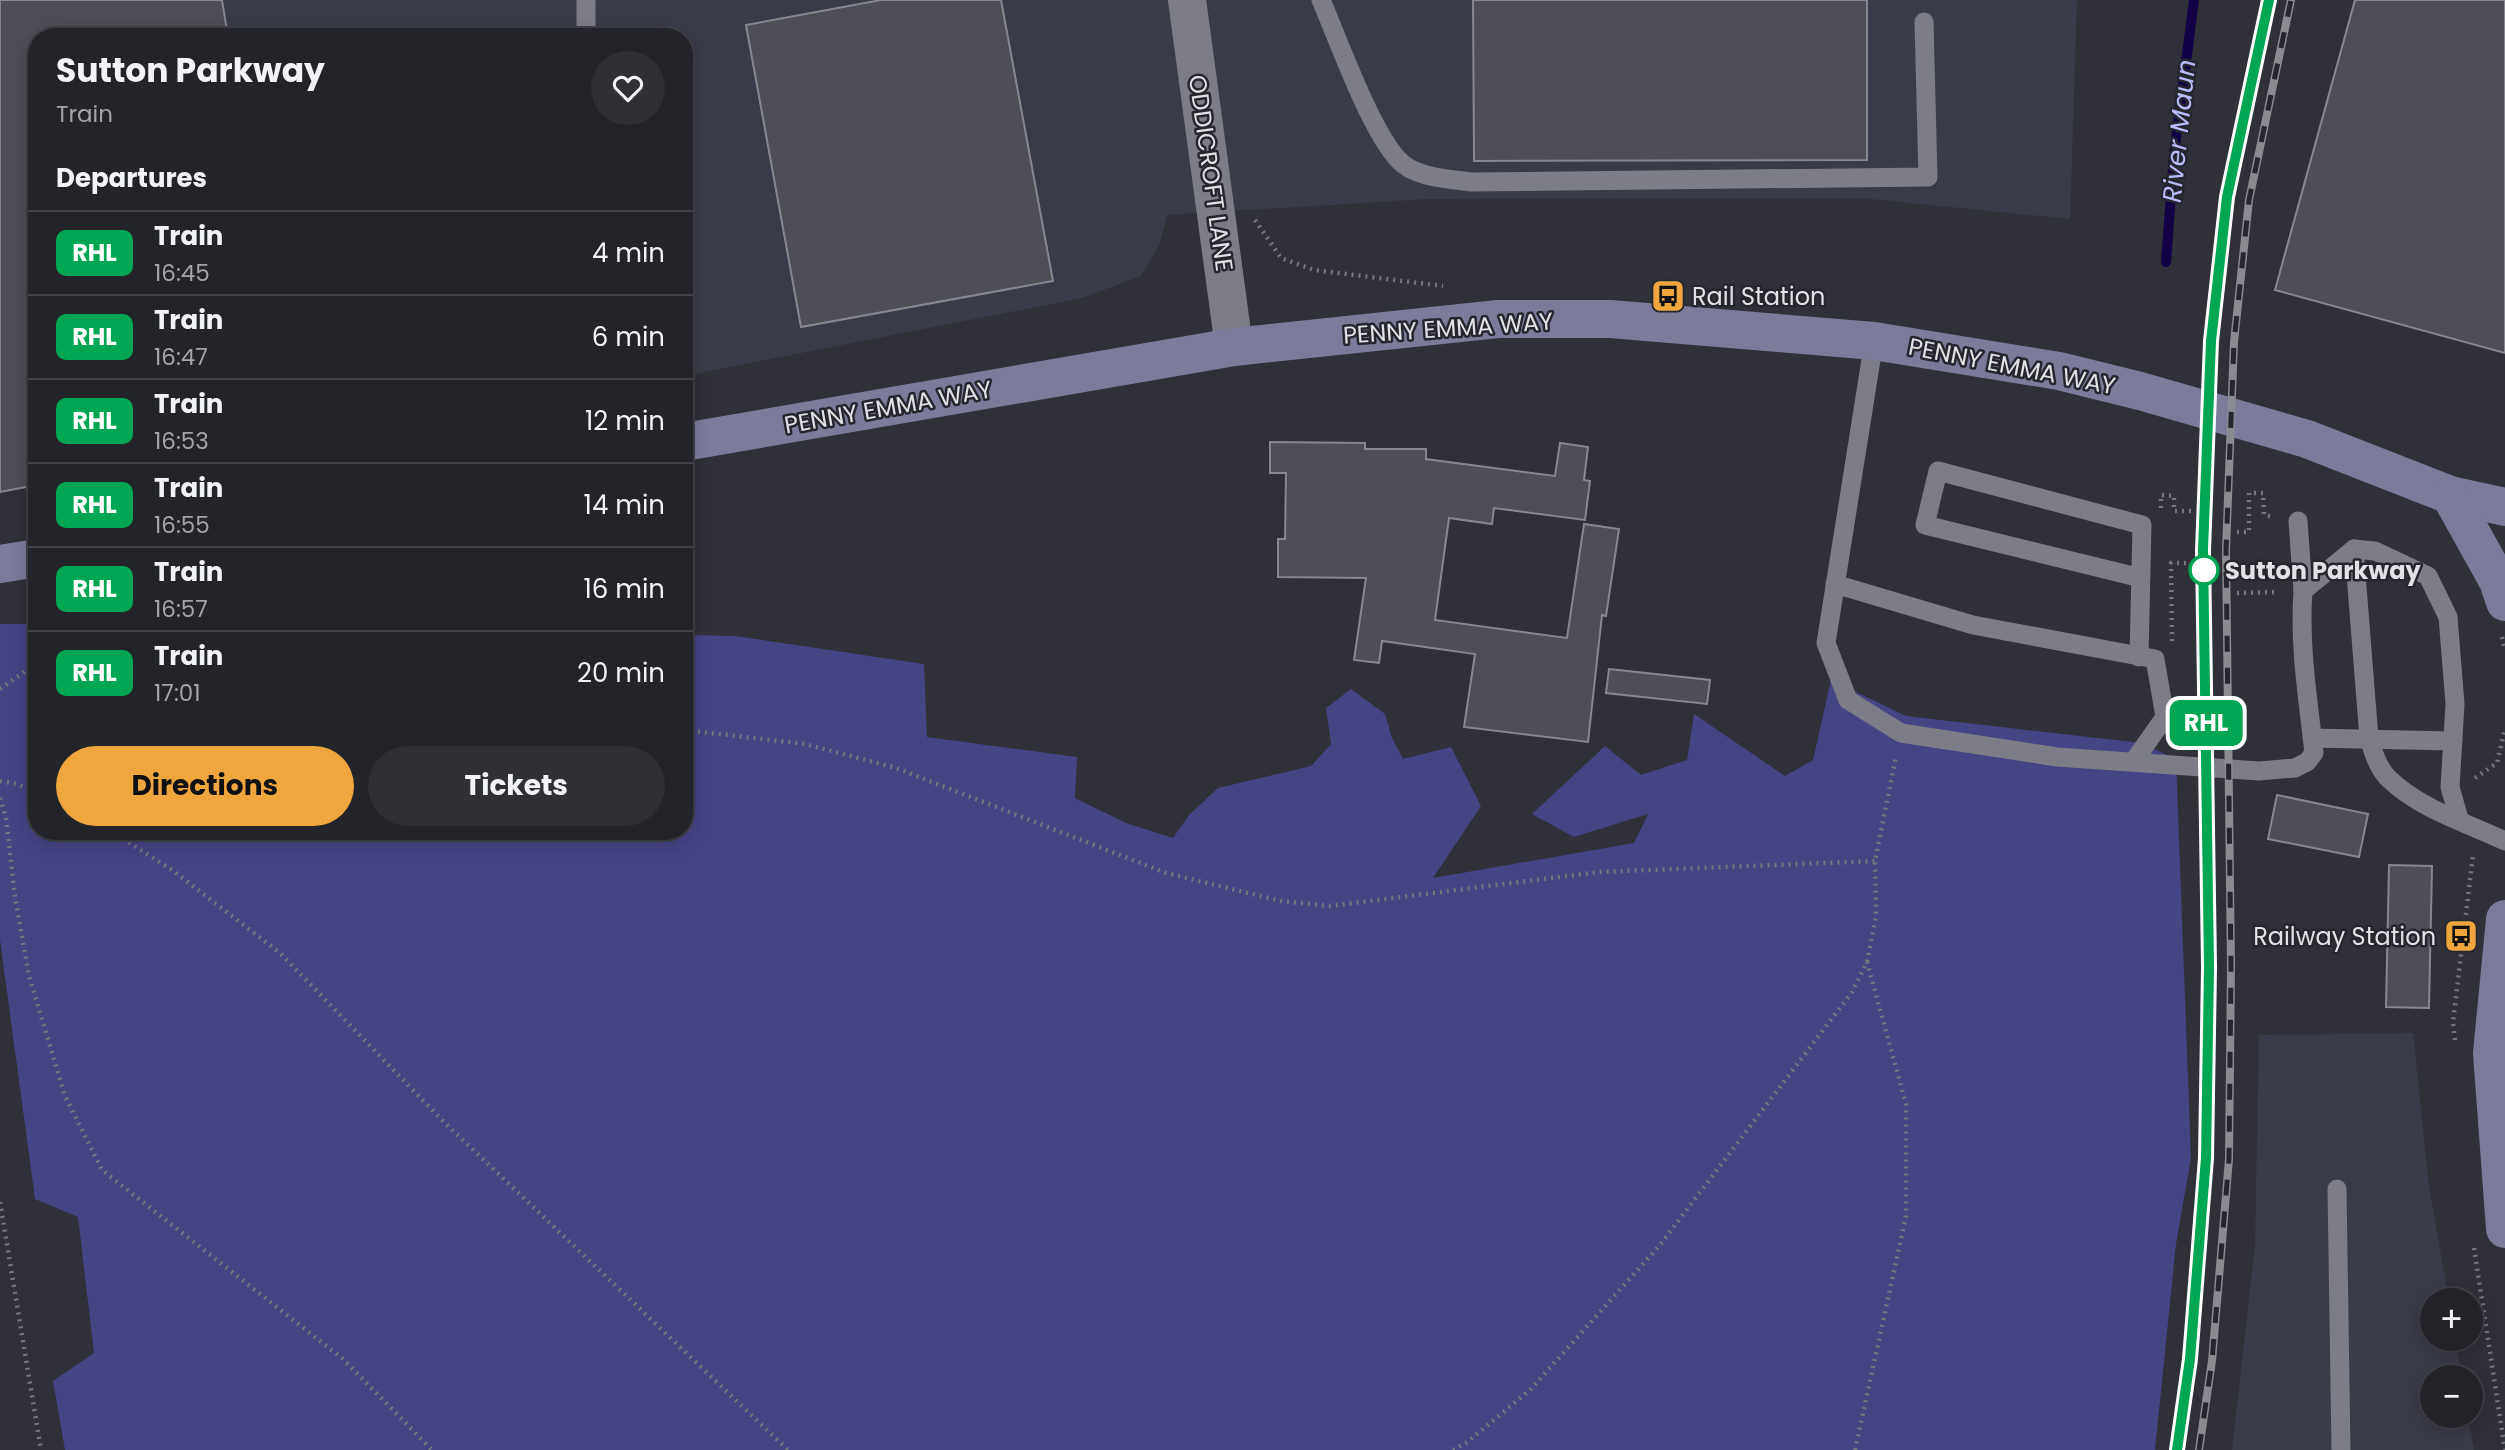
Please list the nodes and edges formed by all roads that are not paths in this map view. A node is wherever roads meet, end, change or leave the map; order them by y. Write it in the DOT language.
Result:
graph roads {
  1 [pos="586,0"];
  2 [pos="1187,0"];
  3 [pos="1321,0"];
  4 [pos="1924,22"];
  5 [pos="586,28"];
  6 [pos="1874,341"];
  7 [pos="1234,347"];
  8 [pos="693,440"];
  9 [pos="2505,485"];
  10 [pos="2450,495"];
  11 [pos="2505,506"];
  12 [pos="2298,522"];
  13 [pos="2505,541"];
  14 [pos="2354,550"];
  15 [pos="28,559"];
  16 [pos="0,564"];
  17 [pos="2141,578"];
  18 [pos="1835,584"];
  19 [pos="2303,591"];
  20 [pos="2503,618"];
  21 [pos="2139,657"];
  22 [pos="2312,738"];
  23 [pos="2369,738"];
  24 [pos="2453,741"];
  25 [pos="2134,761"];
  26 [pos="2459,819"];
  27 [pos="2505,841"];
  28 [pos="2505,919"];
  29 [pos="2337,1189"];
  30 [pos="2505,1229"];
  31 [pos="2341,1450"];
  1 -- 5 [label="lane"];
  2 -- 7 [label="street, ODDICROFT LANE"];
  3 -- 4 [label="lane"];
  6 -- 7 [label="main road, PENNY EMMA WAY"];
  6 -- 10 [label="main road, PENNY EMMA WAY"];
  6 -- 18 [label="lane"];
  7 -- 8 [label="main road, PENNY EMMA WAY"];
  9 -- 10 [label="main road"];
  10 -- 11 [label="main road, PENNY EMMA WAY"];
  10 -- 13 [label="main road, PENNY EMMA WAY"];
  10 -- 20 [label="main road"];
  12 -- 19 [label="lane"];
  14 -- 19 [label="lane"];
  14 -- 23 [label="lane"];
  14 -- 24 [label="lane"];
  15 -- 16 [label="main road"];
  17 -- 17 [label="lane"];
  17 -- 21 [label="lane"];
  18 -- 21 [label="lane"];
  18 -- 25 [label="lane"];
  19 -- 22 [label="lane"];
  21 -- 25 [label="lane"];
  22 -- 23 [label="lane"];
  22 -- 25 [label="lane"];
  23 -- 24 [label="lane"];
  23 -- 26 [label="lane"];
  24 -- 26 [label="lane"];
  26 -- 27 [label="lane"];
  28 -- 30 [label="main road"];
  29 -- 31 [label="lane"];
}
